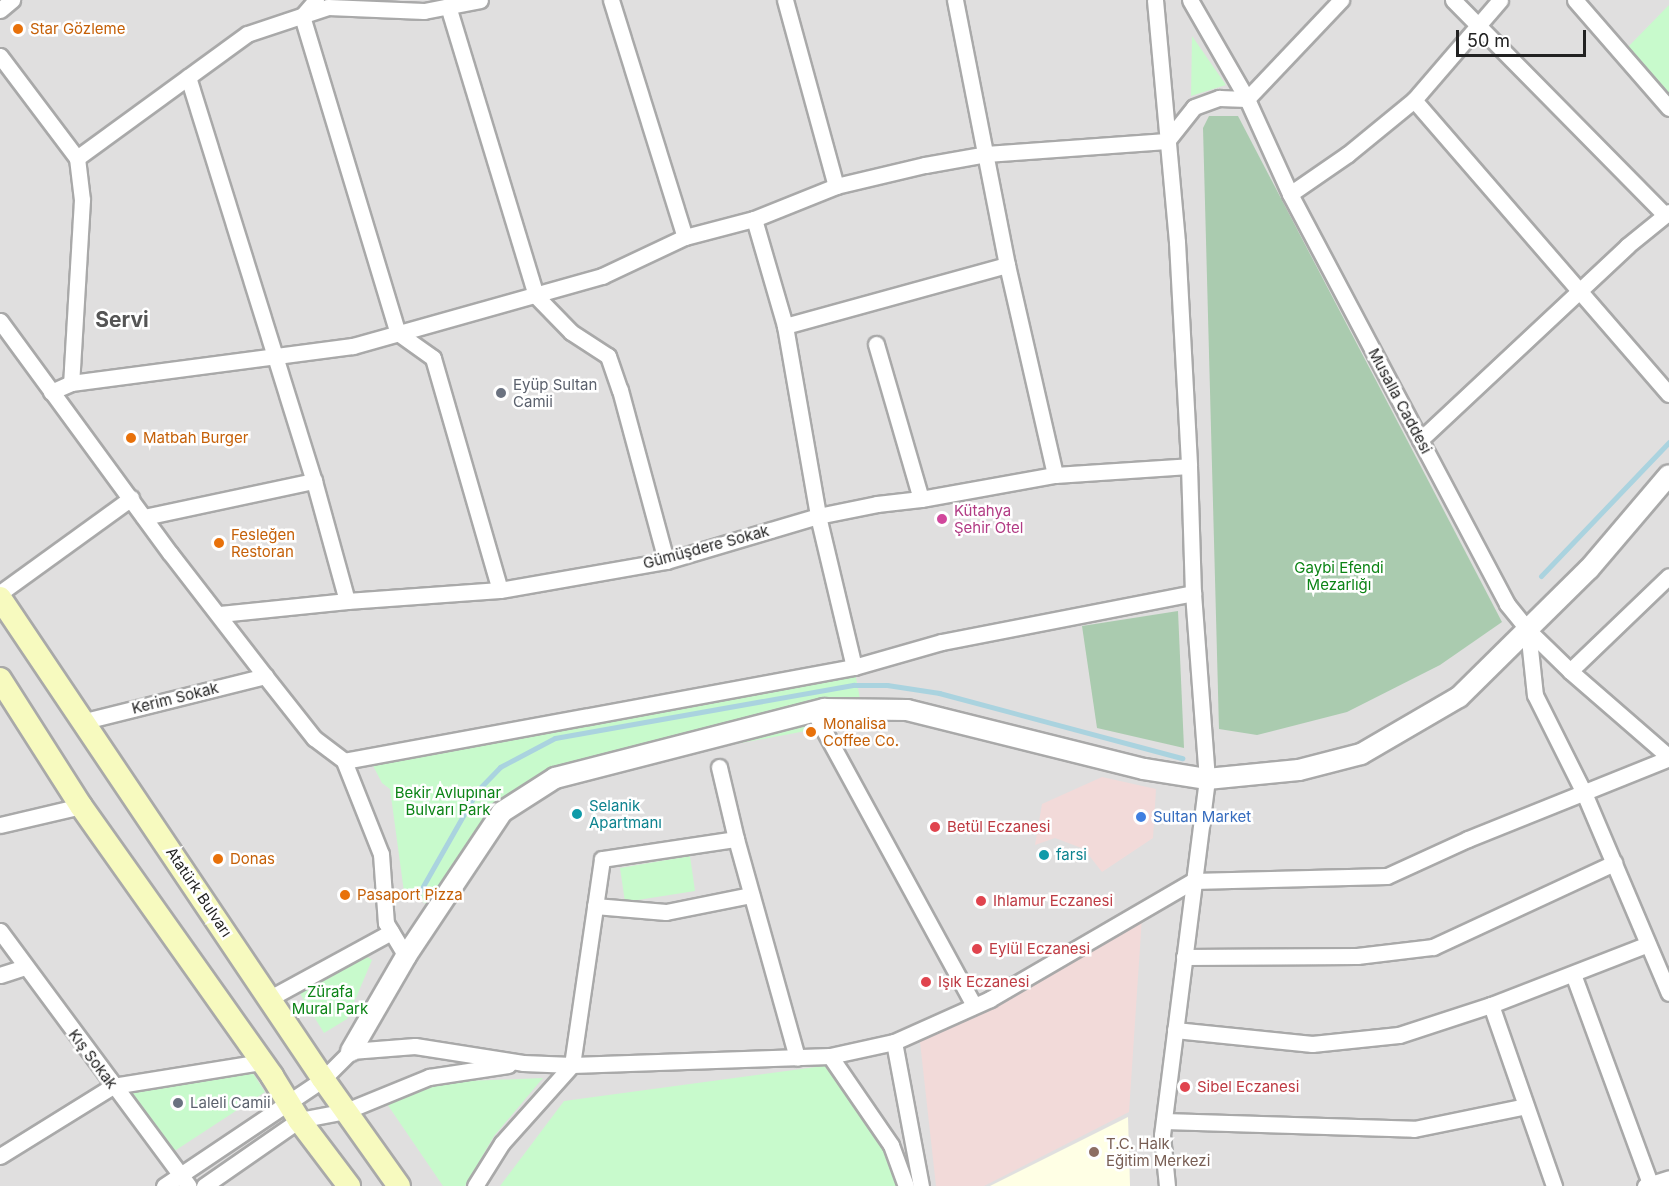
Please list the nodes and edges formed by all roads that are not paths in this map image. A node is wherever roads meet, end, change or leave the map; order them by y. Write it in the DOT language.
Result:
graph roads {
  1 [pos="12,0"];
  2 [pos="316,0"];
  3 [pos="480,0"];
  4 [pos="611,0"];
  5 [pos="785,0"];
  6 [pos="955,0"];
  7 [pos="1155,0"];
  8 [pos="1190,0"];
  9 [pos="1341,0"];
  10 [pos="1453,0"];
  11 [pos="1500,0"];
  12 [pos="1575,0"];
  13 [pos="422,6"];
  14 [pos="448,6"];
  15 [pos="0,10"];
  16 [pos="302,16"];
  17 [pos="1477,25"];
  18 [pos="0,56"];
  19 [pos="188,77"];
  20 [pos="1247,99"];
  21 [pos="1414,100"];
  22 [pos="1669,108"];
  23 [pos="1167,141"];
  24 [pos="986,154"];
  25 [pos="77,158"];
  26 [pos="836,186"];
  27 [pos="1290,194"];
  28 [pos="1667,213"];
  29 [pos="754,219"];
  30 [pos="685,237"];
  31 [pos="1007,265"];
  32 [pos="1578,291"];
  33 [pos="536,296"];
  34 [pos="0,321"];
  35 [pos="785,326"];
  36 [pos="398,333"];
  37 [pos="876,344"];
  38 [pos="275,358"];
  39 [pos="71,382"];
  40 [pos="51,392"];
  41 [pos="1669,394"];
  42 [pos="1420,440"];
  43 [pos="1190,466"];
  44 [pos="1055,475"];
  45 [pos="1669,475"];
  46 [pos="314,481"];
  47 [pos="131,498"];
  48 [pos="921,499"];
  49 [pos="818,516"];
  50 [pos="144,517"];
  51 [pos="666,561"];
  52 [pos="1669,576"];
  53 [pos="500,590"];
  54 [pos="0,593"];
  55 [pos="1192,593"];
  56 [pos="0,598"];
  57 [pos="346,601"];
  58 [pos="220,615"];
  59 [pos="1528,630"];
  60 [pos="854,667"];
  61 [pos="1570,671"];
  62 [pos="265,676"];
  63 [pos="0,679"];
  64 [pos="814,712"];
  65 [pos="85,721"];
  66 [pos="1669,758"];
  67 [pos="344,761"];
  68 [pos="719,767"];
  69 [pos="1207,779"];
  70 [pos="1584,793"];
  71 [pos="81,806"];
  72 [pos="0,825"];
  73 [pos="736,839"];
  74 [pos="1614,863"];
  75 [pos="1193,881"];
  76 [pos="751,894"];
  77 [pos="595,906"];
  78 [pos="0,931"];
  79 [pos="391,932"];
  80 [pos="1648,944"];
  81 [pos="406,956"];
  82 [pos="1184,957"];
  83 [pos="24,967"];
  84 [pos="1573,974"];
  85 [pos="0,975"];
  86 [pos="1669,993"];
  87 [pos="270,998"];
  88 [pos="974,1005"];
  89 [pos="1491,1005"];
  90 [pos="1175,1030"];
  91 [pos="894,1042"];
  92 [pos="351,1051"];
  93 [pos="830,1056"];
  94 [pos="797,1058"];
  95 [pos="262,1062"];
  96 [pos="523,1063"];
  97 [pos="572,1065"];
  98 [pos="323,1079"];
  99 [pos="113,1086"];
  100 [pos="1526,1106"];
  101 [pos="294,1111"];
  102 [pos="346,1111"];
  103 [pos="1164,1121"];
  104 [pos="0,1156"];
  105 [pos="1669,1178"];
  106 [pos="185,1180"];
  107 [pos="1649,1185"];
  108 [pos="164,1186"];
  109 [pos="204,1186"];
  110 [pos="349,1186"];
  111 [pos="399,1186"];
  112 [pos="475,1186"];
  113 [pos="906,1186"];
  114 [pos="921,1186"];
  115 [pos="1167,1186"];
  116 [pos="1554,1186"];
  1 -- 15 [label="street"];
  2 -- 16 [label="street"];
  3 -- 14 [label="street"];
  4 -- 30 [label="street"];
  5 -- 26 [label="street"];
  6 -- 24 [label="street"];
  7 -- 23 [label="street"];
  8 -- 20 [label="street, Musalla Caddesi"];
  9 -- 20 [label="street"];
  10 -- 17 [label="street"];
  11 -- 17 [label="street"];
  12 -- 22 [label="street"];
  13 -- 14 [label="street"];
  13 -- 16 [label="street"];
  14 -- 33 [label="street"];
  16 -- 19 [label="street"];
  16 -- 36 [label="street"];
  17 -- 21 [label="street"];
  17 -- 28 [label="street"];
  18 -- 25 [label="street"];
  19 -- 25 [label="street"];
  19 -- 38 [label="street"];
  20 -- 23 [label="street"];
  20 -- 27 [label="street, Musalla Caddesi"];
  21 -- 27 [label="street"];
  21 -- 32 [label="street"];
  23 -- 24 [label="street"];
  23 -- 43 [label="street"];
  24 -- 26 [label="street"];
  24 -- 31 [label="street"];
  25 -- 39 [label="street"];
  26 -- 29 [label="street"];
  27 -- 42 [label="street, Musalla Caddesi"];
  28 -- 32 [label="street"];
  29 -- 30 [label="street"];
  29 -- 35 [label="street"];
  30 -- 33 [label="street"];
  31 -- 35 [label="street"];
  31 -- 44 [label="street"];
  32 -- 41 [label="street"];
  32 -- 42 [label="street"];
  33 -- 36 [label="street"];
  33 -- 51 [label="street"];
  34 -- 40 [label="street"];
  35 -- 49 [label="street"];
  36 -- 38 [label="street"];
  36 -- 53 [label="street"];
  37 -- 48 [label="street"];
  38 -- 39 [label="street"];
  38 -- 46 [label="street"];
  39 -- 40 [label="street"];
  40 -- 47 [label="street"];
  42 -- 59 [label="street, Musalla Caddesi"];
  43 -- 44 [label="street, Gümüşdere Sokak"];
  43 -- 55 [label="street"];
  44 -- 48 [label="street, Gümüşdere Sokak"];
  45 -- 59 [label="street"];
  46 -- 50 [label="street"];
  46 -- 57 [label="street"];
  47 -- 50 [label="street"];
  47 -- 54 [label="street"];
  48 -- 49 [label="street, Gümüşdere Sokak"];
  49 -- 51 [label="street, Gümüşdere Sokak"];
  49 -- 60 [label="street"];
  50 -- 58 [label="street"];
  51 -- 53 [label="street, Gümüşdere Sokak"];
  52 -- 61 [label="street"];
  53 -- 57 [label="street, Gümüşdere Sokak"];
  55 -- 60 [label="street"];
  55 -- 69 [label="street"];
  56 -- 65 [label="main road, Atatürk Bulvarı"];
  57 -- 58 [label="street, Gümüşdere Sokak"];
  58 -- 62 [label="street"];
  59 -- 61 [label="street, Musalla Caddesi"];
  59 -- 69 [label="street"];
  59 -- 70 [label="street"];
  60 -- 67 [label="street"];
  61 -- 66 [label="street, Musalla Caddesi"];
  62 -- 65 [label="street, Kerim Sokak"];
  62 -- 67 [label="street"];
  63 -- 71 [label="main road"];
  64 -- 69 [label="street"];
  64 -- 81 [label="street"];
  64 -- 88 [label="street"];
  65 -- 87 [label="main road, Atatürk Bulvarı"];
  66 -- 70 [label="street"];
  67 -- 79 [label="street"];
  68 -- 73 [label="street"];
  69 -- 75 [label="street"];
  70 -- 74 [label="street"];
  70 -- 75 [label="street"];
  71 -- 72 [label="street"];
  71 -- 95 [label="main road"];
  73 -- 76 [label="street"];
  73 -- 77 [label="street"];
  74 -- 80 [label="street"];
  74 -- 82 [label="street"];
  75 -- 82 [label="street"];
  75 -- 88 [label="street"];
  76 -- 77 [label="street"];
  76 -- 94 [label="street"];
  77 -- 97 [label="street"];
  78 -- 83 [label="street, Kış Sokak"];
  79 -- 81 [label="street"];
  79 -- 87 [label="street"];
  80 -- 84 [label="street"];
  80 -- 86 [label="street"];
  81 -- 92 [label="street"];
  82 -- 90 [label="street"];
  83 -- 85 [label="street"];
  83 -- 99 [label="street, Kış Sokak"];
  84 -- 89 [label="street"];
  84 -- 107 [label="street"];
  87 -- 98 [label="main road, Atatürk Bulvarı"];
  88 -- 91 [label="street"];
  89 -- 90 [label="street"];
  89 -- 100 [label="street"];
  90 -- 103 [label="street"];
  91 -- 93 [label="street"];
  91 -- 114 [label="street"];
  92 -- 96 [label="street"];
  92 -- 98 [label="street"];
  93 -- 94 [label="street"];
  93 -- 113 [label="street"];
  94 -- 97 [label="street"];
  95 -- 99 [label="street"];
  95 -- 101 [label="main road"];
  96 -- 97 [label="street"];
  96 -- 102 [label="street"];
  97 -- 112 [label="street"];
  98 -- 101 [label="street"];
  98 -- 102 [label="main road, Atatürk Bulvarı"];
  99 -- 104 [label="street"];
  99 -- 106 [label="street, Kış Sokak"];
  100 -- 103 [label="street"];
  100 -- 116 [label="street"];
  101 -- 102 [label="street"];
  101 -- 106 [label="street"];
  101 -- 109 [label="street"];
  101 -- 110 [label="main road"];
  102 -- 111 [label="main road, Atatürk Bulvarı"];
  103 -- 115 [label="street"];
  105 -- 107 [label="street"];
  106 -- 108 [label="street"];
}
